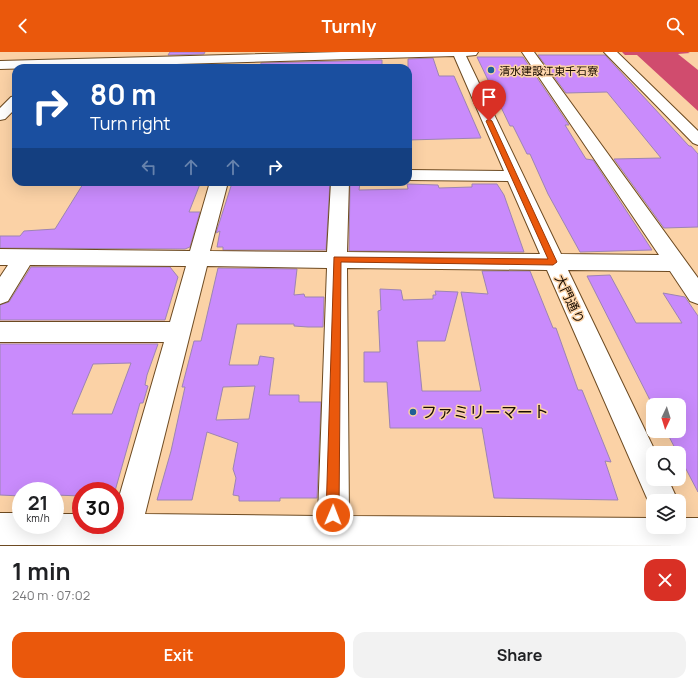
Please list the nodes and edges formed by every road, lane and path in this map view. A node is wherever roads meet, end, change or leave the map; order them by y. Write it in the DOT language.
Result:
graph roads {
  1 [pos="61,52"];
  2 [pos="458,52"];
  3 [pos="472,52"];
  4 [pos="528,52"];
  5 [pos="610,52"];
  6 [pos="250,60"];
  7 [pos="50,64"];
  8 [pos="115,64"];
  9 [pos="0,65"];
  10 [pos="12,65"];
  11 [pos="12,104"];
  12 [pos="0,116"];
  13 [pos="698,140"];
  14 [pos="412,176"];
  15 [pos="514,176"];
  16 [pos="218,186"];
  17 [pos="340,186"];
  18 [pos="0,257"];
  19 [pos="24,257"];
  20 [pos="198,258"];
  21 [pos="337,259"];
  22 [pos="553,262"];
  23 [pos="676,263"];
  24 [pos="0,295"];
  25 [pos="698,295"];
  26 [pos="0,332"];
  27 [pos="179,332"];
  28 [pos="660,494"];
  29 [pos="0,529"];
  30 [pos="683,535"];
  31 [pos="123,538"];
  32 [pos="332,538"];
  1 -- 7 [label="street"];
  2 -- 3 [label="street"];
  2 -- 6 [label="street"];
  2 -- 15 [label="street, 大門通り"];
  4 -- 23 [label="street"];
  5 -- 13 [label="street"];
  6 -- 8 [label="street"];
  9 -- 10 [label="street"];
  11 -- 12 [label="street"];
  14 -- 15 [label="street"];
  15 -- 22 [label="street, 大門通り"];
  16 -- 20 [label="street"];
  17 -- 21 [label="street"];
  18 -- 19 [label="street"];
  19 -- 20 [label="street"];
  19 -- 24 [label="street"];
  20 -- 21 [label="street"];
  20 -- 27 [label="street"];
  21 -- 22 [label="street"];
  21 -- 32 [label="street"];
  22 -- 23 [label="street"];
  22 -- 28 [label="street, 大門通り"];
  23 -- 25 [label="street"];
  26 -- 27 [label="street"];
  27 -- 31 [label="street"];
  29 -- 31 [label="street"];
  30 -- 32 [label="street"];
  31 -- 32 [label="street"];
}
